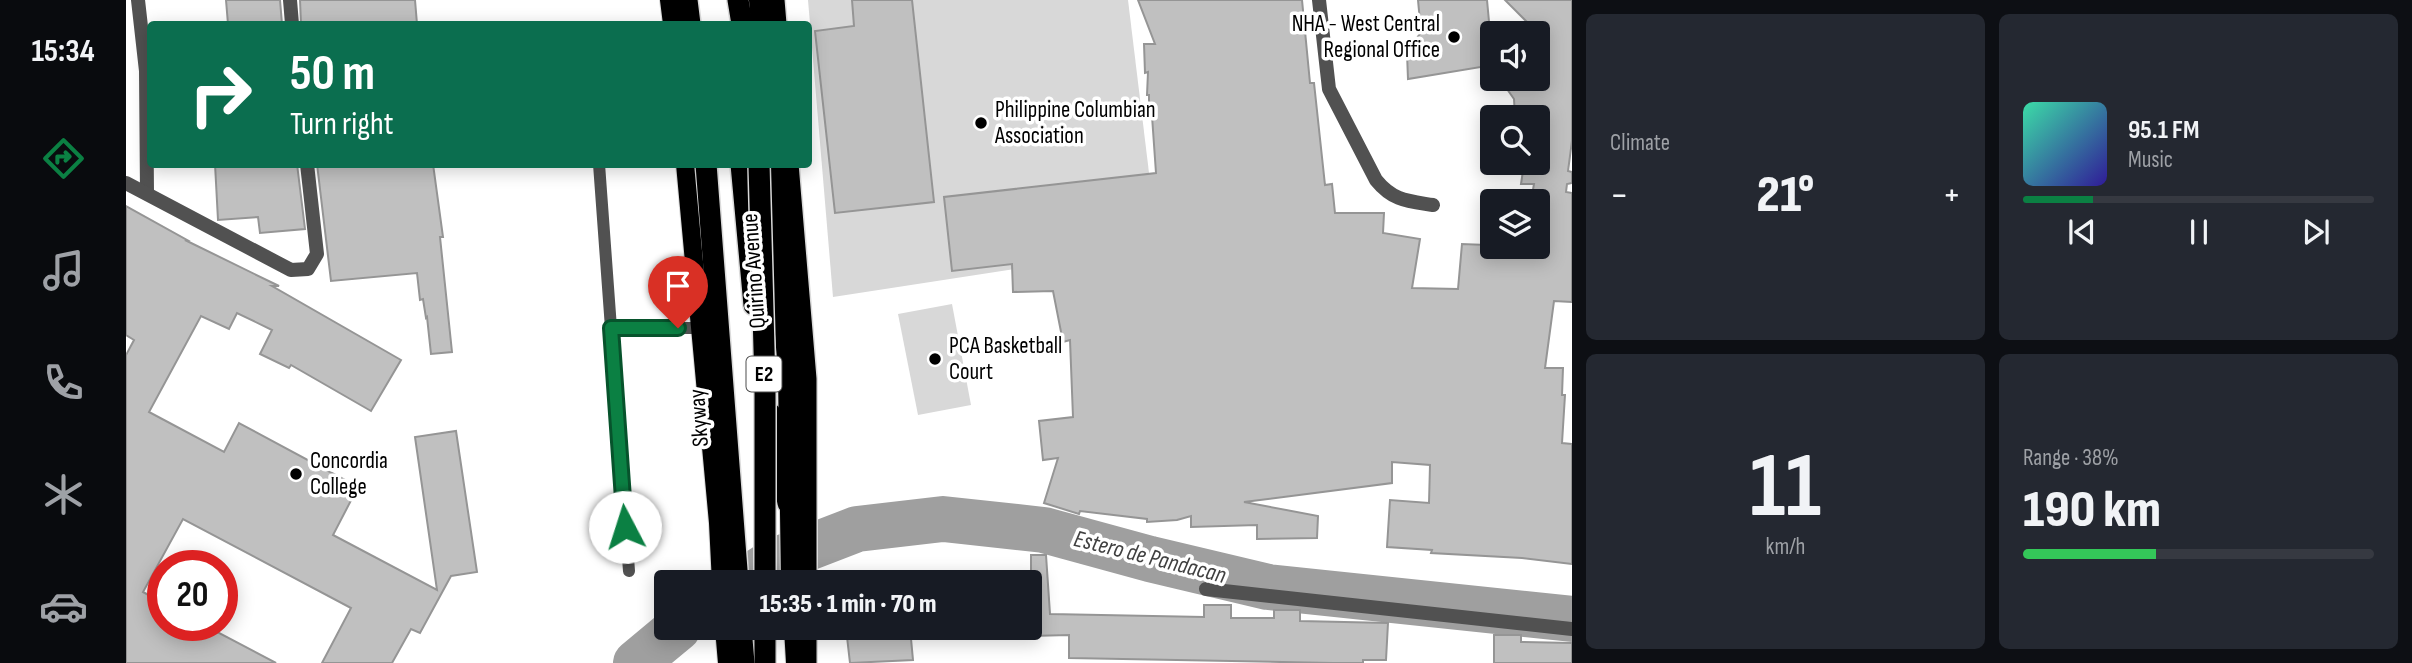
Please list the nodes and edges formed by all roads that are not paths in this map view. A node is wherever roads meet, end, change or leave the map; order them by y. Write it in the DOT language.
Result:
graph roads {
  1 [pos="138,0"];
  2 [pos="290,0"];
  3 [pos="669,0"];
  4 [pos="687,0"];
  5 [pos="726,0"];
  6 [pos="738,0"];
  7 [pos="758,0"];
  8 [pos="774,0"];
  9 [pos="1319,0"];
  10 [pos="292,21"];
  11 [pos="671,21"];
  12 [pos="690,21"];
  13 [pos="728,21"];
  14 [pos="742,21"];
  15 [pos="760,21"];
  16 [pos="776,21"];
  17 [pos="307,168"];
  18 [pos="599,168"];
  19 [pos="685,168"];
  20 [pos="706,168"];
  21 [pos="741,168"];
  22 [pos="759,168"];
  23 [pos="771,168"];
  24 [pos="788,168"];
  25 [pos="126,183"];
  26 [pos="147,193"];
  27 [pos="1433,205"];
  28 [pos="611,328"];
  29 [pos="700,328"];
  30 [pos="788,503"];
  31 [pos="721,570"];
  32 [pos="737,570"];
  33 [pos="765,570"];
  34 [pos="790,570"];
  35 [pos="806,570"];
  36 [pos="629,571"];
  37 [pos="1206,589"];
  38 [pos="1572,629"];
  39 [pos="731,640"];
  40 [pos="736,640"];
  41 [pos="765,640"];
  42 [pos="794,640"];
  43 [pos="806,640"];
  44 [pos="727,663"];
  45 [pos="745,663"];
  46 [pos="765,663"];
  47 [pos="796,663"];
  48 [pos="806,663"];
  1 -- 26 [label="street"];
  2 -- 10 [label="street"];
  3 -- 11 [label="main road"];
  4 -- 12 [label="highway"];
  5 -- 13 [label="highway"];
  6 -- 14 [label="highway"];
  7 -- 15 [label="main road"];
  8 -- 16 [label="highway"];
  9 -- 27 [label="street"];
  17 -- 26 [label="street"];
  18 -- 28 [label="lane"];
  19 -- 29 [label="main road"];
  20 -- 32 [label="highway, Skyway / E2"];
  21 -- 30 [label="highway"];
  22 -- 33 [label="highway, E2, bridge"];
  23 -- 30 [label="main road, Quirino Avenue"];
  24 -- 35 [label="highway"];
  25 -- 26 [label="street"];
  28 -- 29 [label="lane"];
  28 -- 36 [label="lane"];
  29 -- 31 [label="main road"];
  30 -- 34 [label="main road, Quirino Avenue"];
  37 -- 38 [label="street"];
  39 -- 44 [label="main road"];
  40 -- 45 [label="highway"];
  41 -- 46 [label="highway"];
  42 -- 47 [label="main road"];
  43 -- 48 [label="highway"];
}
